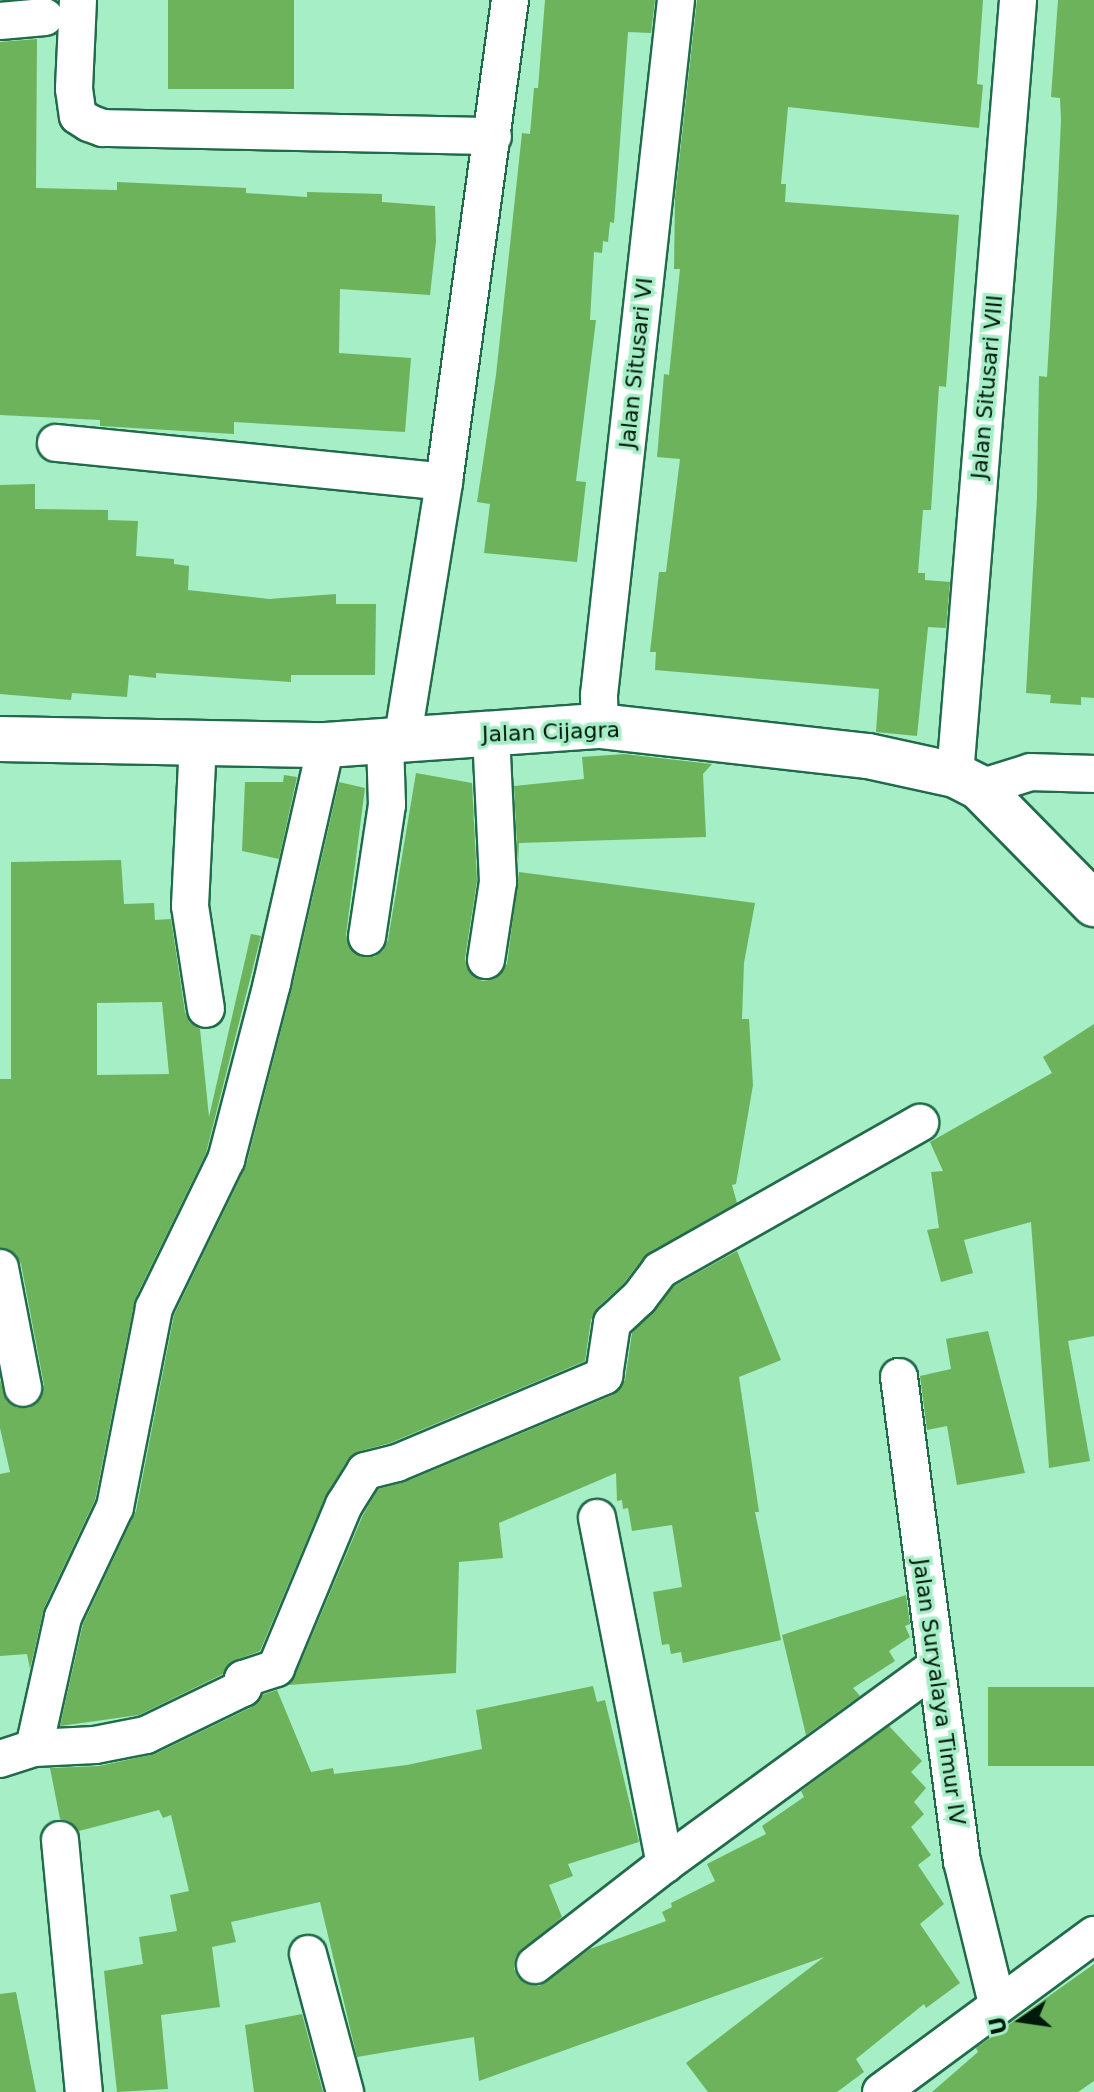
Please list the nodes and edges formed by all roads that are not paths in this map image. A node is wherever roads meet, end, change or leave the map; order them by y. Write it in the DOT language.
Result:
graph roads {
  1 [pos="78,0"];
  2 [pos="510,0"];
  3 [pos="676,0"];
  4 [pos="1018,0"];
  5 [pos="45,17"];
  6 [pos="0,21"];
  7 [pos="493,136"];
  8 [pos="56,443"];
  9 [pos="444,482"];
  10 [pos="600,726"];
  11 [pos="491,734"];
  12 [pos="0,739"];
  13 [pos="198,742"];
  14 [pos="394,742"];
  15 [pos="326,745"];
  16 [pos="1094,774"];
  17 [pos="968,782"];
  18 [pos="1094,904"];
  19 [pos="367,937"];
  20 [pos="486,960"];
  21 [pos="206,1009"];
  22 [pos="920,1123"];
  23 [pos="0,1268"];
  24 [pos="899,1377"];
  25 [pos="23,1388"];
  26 [pos="597,1518"];
  27 [pos="935,1667"];
  28 [pos="34,1748"];
  29 [pos="0,1759"];
  30 [pos="60,1840"];
  31 [pos="665,1864"];
  32 [pos="1094,1935"];
  33 [pos="308,1954"];
  34 [pos="535,1965"];
  35 [pos="997,2004"];
  36 [pos="84,2092"];
  37 [pos="345,2092"];
  38 [pos="881,2092"];
  1 -- 7 [label="street"];
  2 -- 7 [label="street"];
  3 -- 10 [label="street, Jalan Situsari VI"];
  4 -- 17 [label="street, Jalan Situsari VIII"];
  5 -- 6 [label="street"];
  7 -- 9 [label="street"];
  8 -- 9 [label="street"];
  9 -- 14 [label="street"];
  10 -- 11 [label="street, Jalan Cijagra"];
  10 -- 17 [label="street, Jalan Cijagra"];
  11 -- 14 [label="street, Jalan Cijagra"];
  11 -- 20 [label="street"];
  12 -- 13 [label="street, Jalan Cijagra"];
  13 -- 15 [label="street, Jalan Cijagra"];
  13 -- 21 [label="street"];
  14 -- 15 [label="street, Jalan Cijagra"];
  14 -- 19 [label="street"];
  15 -- 28 [label="street"];
  16 -- 17 [label="street"];
  17 -- 18 [label="street"];
  22 -- 28 [label="street"];
  23 -- 25 [label="street"];
  24 -- 27 [label="street, Jalan Suryalaya Timur IV"];
  26 -- 31 [label="street"];
  27 -- 31 [label="street"];
  27 -- 35 [label="street, Jalan Suryalaya Timur IV"];
  28 -- 29 [label="street"];
  30 -- 36 [label="street"];
  31 -- 34 [label="street"];
  32 -- 35 [label="street"];
  33 -- 37 [label="street"];
  35 -- 38 [label="street"];
}
